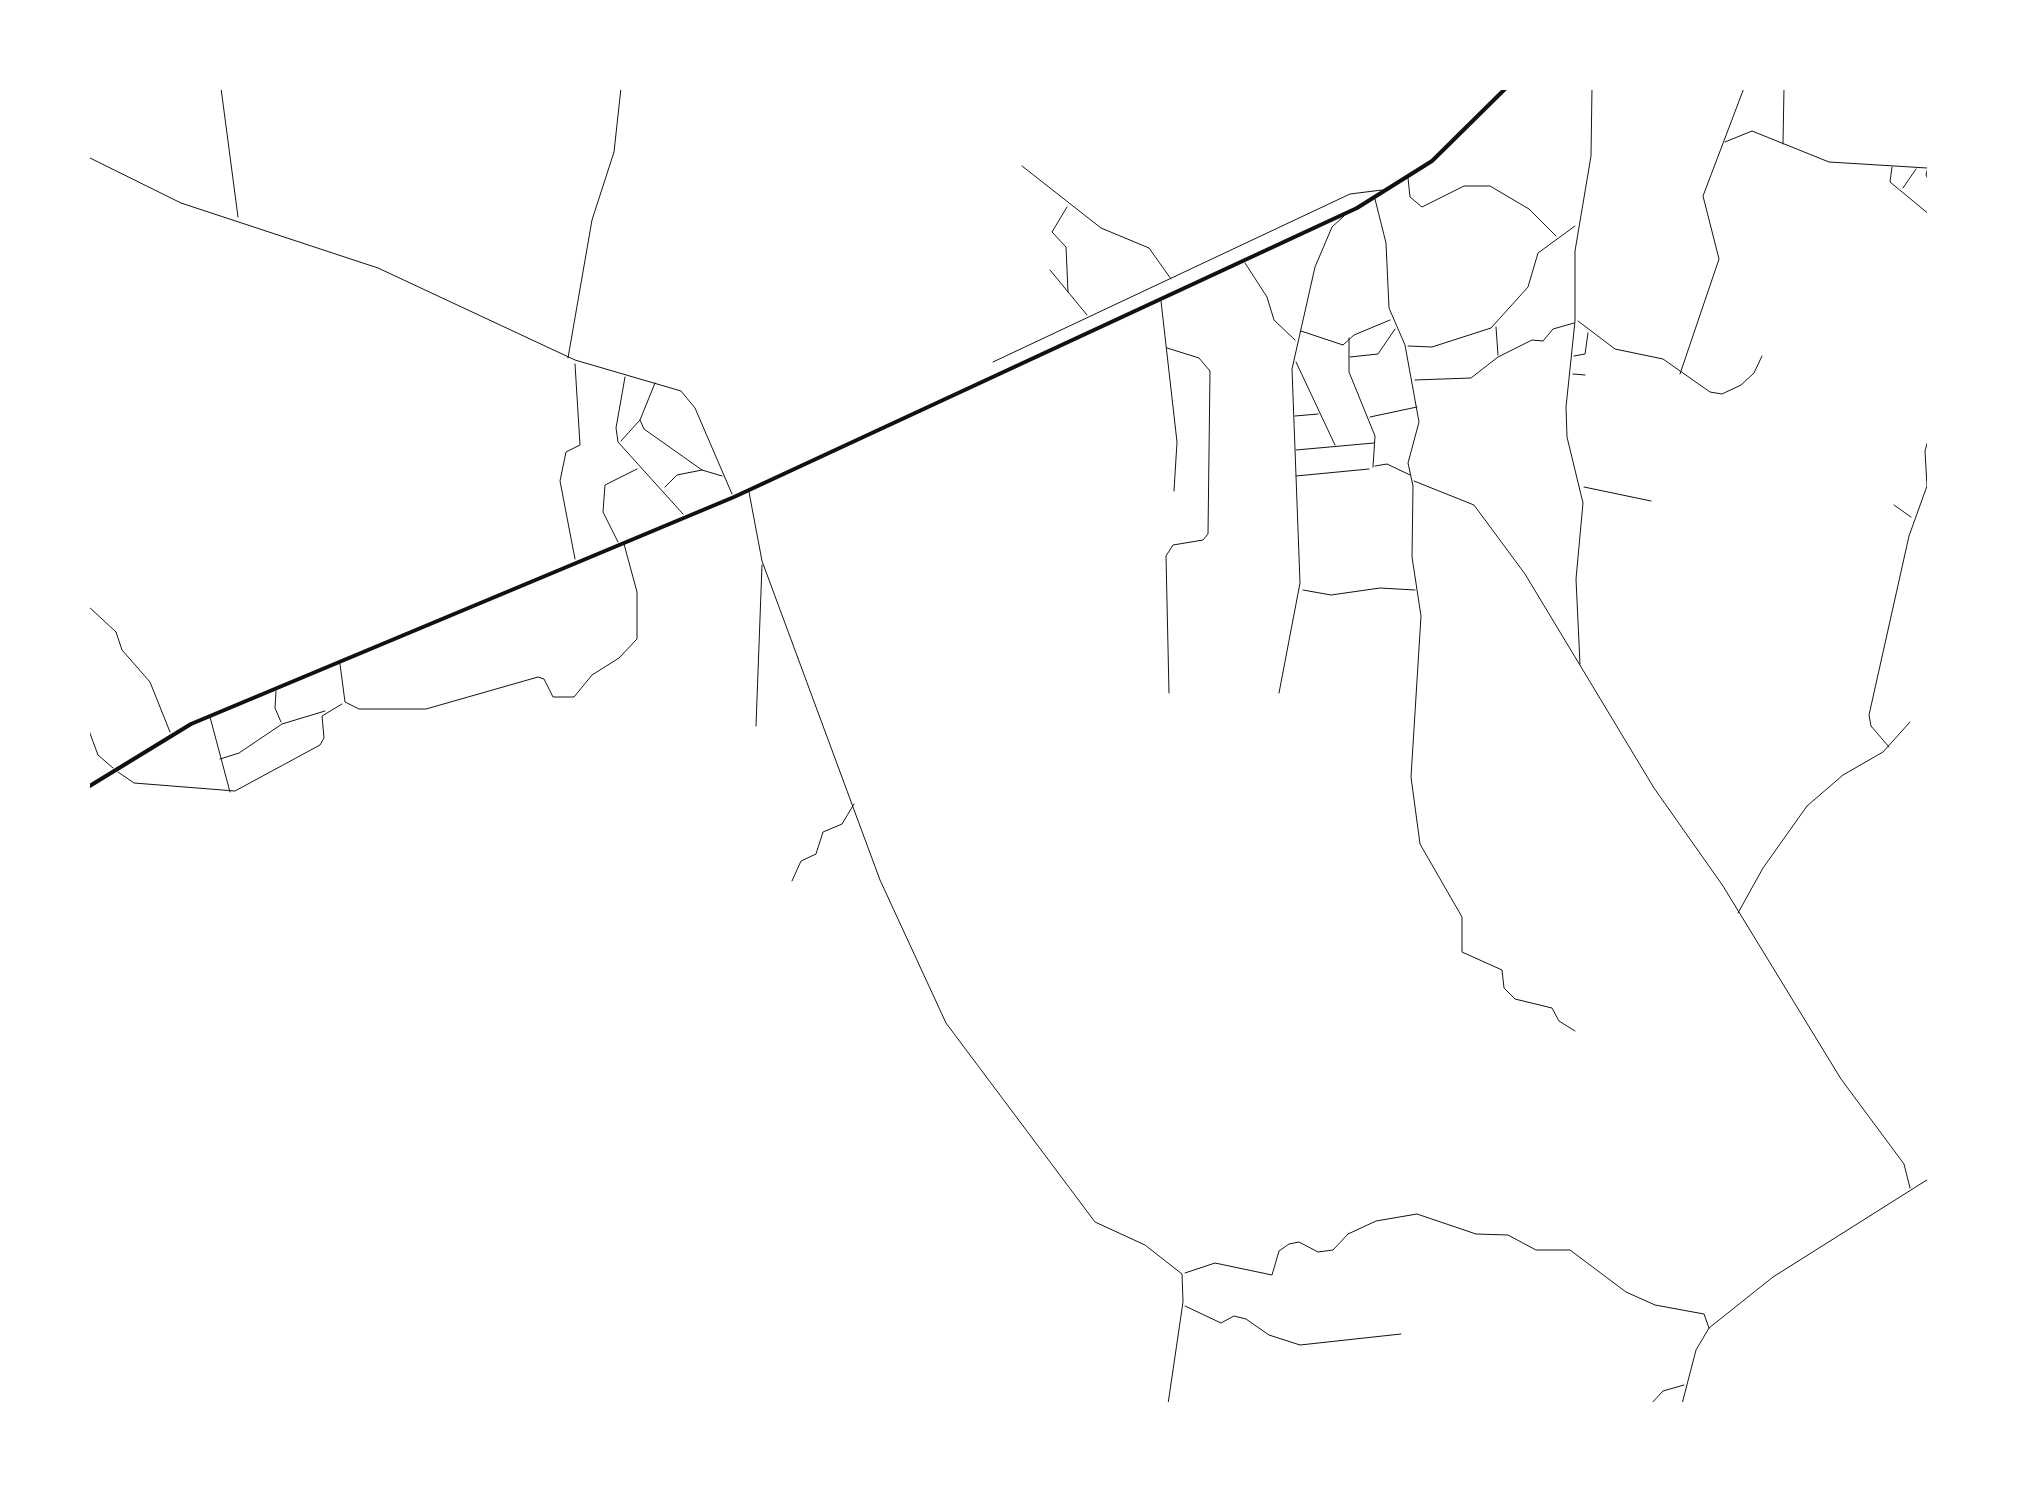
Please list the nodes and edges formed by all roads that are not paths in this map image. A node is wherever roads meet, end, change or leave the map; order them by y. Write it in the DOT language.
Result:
graph roads {
  1 [pos="221,88"];
  2 [pos="621,88"];
  3 [pos="1506,88"];
  4 [pos="1592,88"];
  5 [pos="1744,88"];
  6 [pos="1784,88"];
  7 [pos="1722,143"];
  8 [pos="1783,145"];
  9 [pos="88,157"];
  10 [pos="1930,160"];
  11 [pos="1892,164"];
  12 [pos="1022,166"];
  13 [pos="1917,166"];
  14 [pos="1927,168"];
  15 [pos="1408,178"];
  16 [pos="1930,182"];
  17 [pos="1394,188"];
  18 [pos="1901,190"];
  19 [pos="1375,199"];
  20 [pos="1069,204"];
  21 [pos="1927,204"];
  22 [pos="1922,207"];
  23 [pos="1346,214"];
  24 [pos="1930,214"];
  25 [pos="238,220"];
  26 [pos="1578,224"];
  27 [pos="1557,236"];
  28 [pos="1246,260"];
  29 [pos="1050,270"];
  30 [pos="1171,278"];
  31 [pos="1068,292"];
  32 [pos="1162,298"];
  33 [pos="1090,318"];
  34 [pos="1392,318"];
  35 [pos="1575,321"];
  36 [pos="1495,324"];
  37 [pos="1396,327"];
  38 [pos="1588,330"];
  39 [pos="1300,331"];
  40 [pos="1349,338"];
  41 [pos="1297,342"];
  42 [pos="1405,345"];
  43 [pos="1167,348"];
  44 [pos="1348,356"];
  45 [pos="1572,356"];
  46 [pos="1762,356"];
  47 [pos="1498,357"];
  48 [pos="568,358"];
  49 [pos="575,360"];
  50 [pos="1293,361"];
  51 [pos="993,362"];
  52 [pos="626,374"];
  53 [pos="1585,374"];
  54 [pos="1680,374"];
  55 [pos="1570,376"];
  56 [pos="1412,380"];
  57 [pos="656,382"];
  58 [pos="1417,407"];
  59 [pos="1322,415"];
  60 [pos="1292,416"];
  61 [pos="1367,417"];
  62 [pos="640,420"];
  63 [pos="1930,433"];
  64 [pos="618,442"];
  65 [pos="1375,442"];
  66 [pos="1335,445"];
  67 [pos="1293,450"];
  68 [pos="1372,467"];
  69 [pos="639,468"];
  70 [pos="702,470"];
  71 [pos="722,476"];
  72 [pos="1293,476"];
  73 [pos="1411,477"];
  74 [pos="1581,486"];
  75 [pos="663,489"];
  76 [pos="748,489"];
  77 [pos="1174,492"];
  78 [pos="734,497"];
  79 [pos="1651,501"];
  80 [pos="1894,505"];
  81 [pos="685,517"];
  82 [pos="1915,518"];
  83 [pos="622,544"];
  84 [pos="762,561"];
  85 [pos="576,562"];
  86 [pos="1300,589"];
  87 [pos="1418,590"];
  88 [pos="88,606"];
  89 [pos="341,660"];
  90 [pos="1580,666"];
  91 [pos="276,688"];
  92 [pos="1170,693"];
  93 [pos="1279,693"];
  94 [pos="345,702"];
  95 [pos="330,710"];
  96 [pos="212,714"];
  97 [pos="1910,722"];
  98 [pos="282,724"];
  99 [pos="756,726"];
  100 [pos="88,728"];
  101 [pos="171,734"];
  102 [pos="1888,747"];
  103 [pos="220,759"];
  104 [pos="114,768"];
  105 [pos="88,786"];
  106 [pos="230,792"];
  107 [pos="854,804"];
  108 [pos="792,881"];
  109 [pos="1737,915"];
  110 [pos="1575,1031"];
  111 [pos="1930,1178"];
  112 [pos="1910,1188"];
  113 [pos="1182,1274"];
  114 [pos="1182,1305"];
  115 [pos="1709,1328"];
  116 [pos="1401,1334"];
  117 [pos="1687,1384"];
  118 [pos="1168,1404"];
  119 [pos="1650,1404"];
  120 [pos="1682,1404"];
  1 -- 25 [label="street"];
  2 -- 48 [label="street"];
  3 -- 15 [label="highway"];
  4 -- 26 [label="street"];
  5 -- 7 [label="street"];
  6 -- 8 [label="street"];
  7 -- 8 [label="street"];
  7 -- 54 [label="street"];
  8 -- 11 [label="street"];
  9 -- 25 [label="street"];
  10 -- 14 [label="street"];
  11 -- 13 [label="street"];
  11 -- 18 [label="street"];
  12 -- 20 [label="street"];
  13 -- 14 [label="street"];
  13 -- 18 [label="street"];
  14 -- 16 [label="street"];
  15 -- 17 [label="highway"];
  15 -- 27 [label="street"];
  17 -- 19 [label="highway"];
  17 -- 30 [label="street"];
  18 -- 22 [label="street"];
  19 -- 23 [label="highway"];
  19 -- 34 [label="street"];
  20 -- 30 [label="street"];
  20 -- 31 [label="street"];
  21 -- 22 [label="street"];
  22 -- 24 [label="street"];
  23 -- 28 [label="highway"];
  23 -- 39 [label="street"];
  25 -- 48 [label="street"];
  26 -- 27 [label="street"];
  26 -- 35 [label="street"];
  27 -- 36 [label="street"];
  28 -- 32 [label="highway"];
  28 -- 41 [label="street"];
  29 -- 31 [label="street"];
  30 -- 33 [label="street"];
  31 -- 33 [label="street"];
  32 -- 43 [label="street"];
  32 -- 76 [label="highway"];
  33 -- 51 [label="street"];
  34 -- 37 [label="street"];
  34 -- 40 [label="street"];
  35 -- 38 [label="street"];
  35 -- 45 [label="street"];
  35 -- 47 [label="street"];
  36 -- 42 [label="street"];
  36 -- 47 [label="street"];
  37 -- 42 [label="street"];
  37 -- 44 [label="street"];
  38 -- 45 [label="street"];
  38 -- 54 [label="street"];
  39 -- 40 [label="street"];
  39 -- 41 [label="street"];
  40 -- 44 [label="street"];
  41 -- 50 [label="street"];
  42 -- 56 [label="street"];
  43 -- 77 [label="street"];
  43 -- 92 [label="street"];
  44 -- 61 [label="street"];
  45 -- 55 [label="street"];
  46 -- 54 [label="street"];
  47 -- 56 [label="street"];
  48 -- 49 [label="street"];
  49 -- 52 [label="street"];
  49 -- 85 [label="street"];
  50 -- 59 [label="street"];
  50 -- 60 [label="street"];
  52 -- 57 [label="street"];
  52 -- 64 [label="street"];
  53 -- 55 [label="street"];
  55 -- 74 [label="street"];
  56 -- 58 [label="street"];
  57 -- 62 [label="street"];
  57 -- 71 [label="street"];
  58 -- 61 [label="street"];
  58 -- 73 [label="street"];
  59 -- 60 [label="street"];
  59 -- 66 [label="street"];
  60 -- 67 [label="street"];
  61 -- 65 [label="street"];
  62 -- 64 [label="street"];
  62 -- 70 [label="street"];
  63 -- 82 [label="street"];
  64 -- 69 [label="street"];
  65 -- 66 [label="street"];
  65 -- 68 [label="street"];
  66 -- 67 [label="street"];
  67 -- 72 [label="street"];
  68 -- 72 [label="street"];
  68 -- 73 [label="street"];
  69 -- 75 [label="street"];
  69 -- 83 [label="street"];
  70 -- 71 [label="street"];
  70 -- 75 [label="street"];
  71 -- 78 [label="street"];
  72 -- 86 [label="street"];
  73 -- 87 [label="street"];
  73 -- 90 [label="street"];
  74 -- 79 [label="street"];
  74 -- 90 [label="street"];
  75 -- 81 [label="street"];
  76 -- 78 [label="highway"];
  76 -- 84 [label="street"];
  78 -- 81 [label="highway"];
  80 -- 82 [label="street"];
  81 -- 83 [label="highway"];
  82 -- 102 [label="street"];
  83 -- 85 [label="highway"];
  83 -- 94 [label="street"];
  84 -- 99 [label="street"];
  84 -- 107 [label="street"];
  85 -- 89 [label="highway"];
  86 -- 87 [label="street"];
  86 -- 93 [label="street"];
  87 -- 110 [label="street"];
  88 -- 101 [label="street"];
  89 -- 91 [label="highway"];
  89 -- 94 [label="street"];
  90 -- 109 [label="street"];
  91 -- 96 [label="highway"];
  91 -- 98 [label="street"];
  94 -- 95 [label="street"];
  95 -- 98 [label="street"];
  95 -- 106 [label="street"];
  96 -- 101 [label="highway"];
  96 -- 103 [label="street"];
  97 -- 102 [label="street"];
  98 -- 103 [label="street"];
  100 -- 104 [label="street"];
  101 -- 104 [label="highway"];
  102 -- 109 [label="street"];
  103 -- 106 [label="street"];
  104 -- 105 [label="highway"];
  104 -- 106 [label="street"];
  107 -- 108 [label="street"];
  107 -- 113 [label="street"];
  109 -- 112 [label="street"];
  111 -- 112 [label="street"];
  112 -- 115 [label="street"];
  113 -- 114 [label="street"];
  113 -- 115 [label="street"];
  114 -- 116 [label="street"];
  114 -- 118 [label="street"];
  115 -- 117 [label="street"];
  117 -- 119 [label="street"];
  117 -- 120 [label="street"];
}
